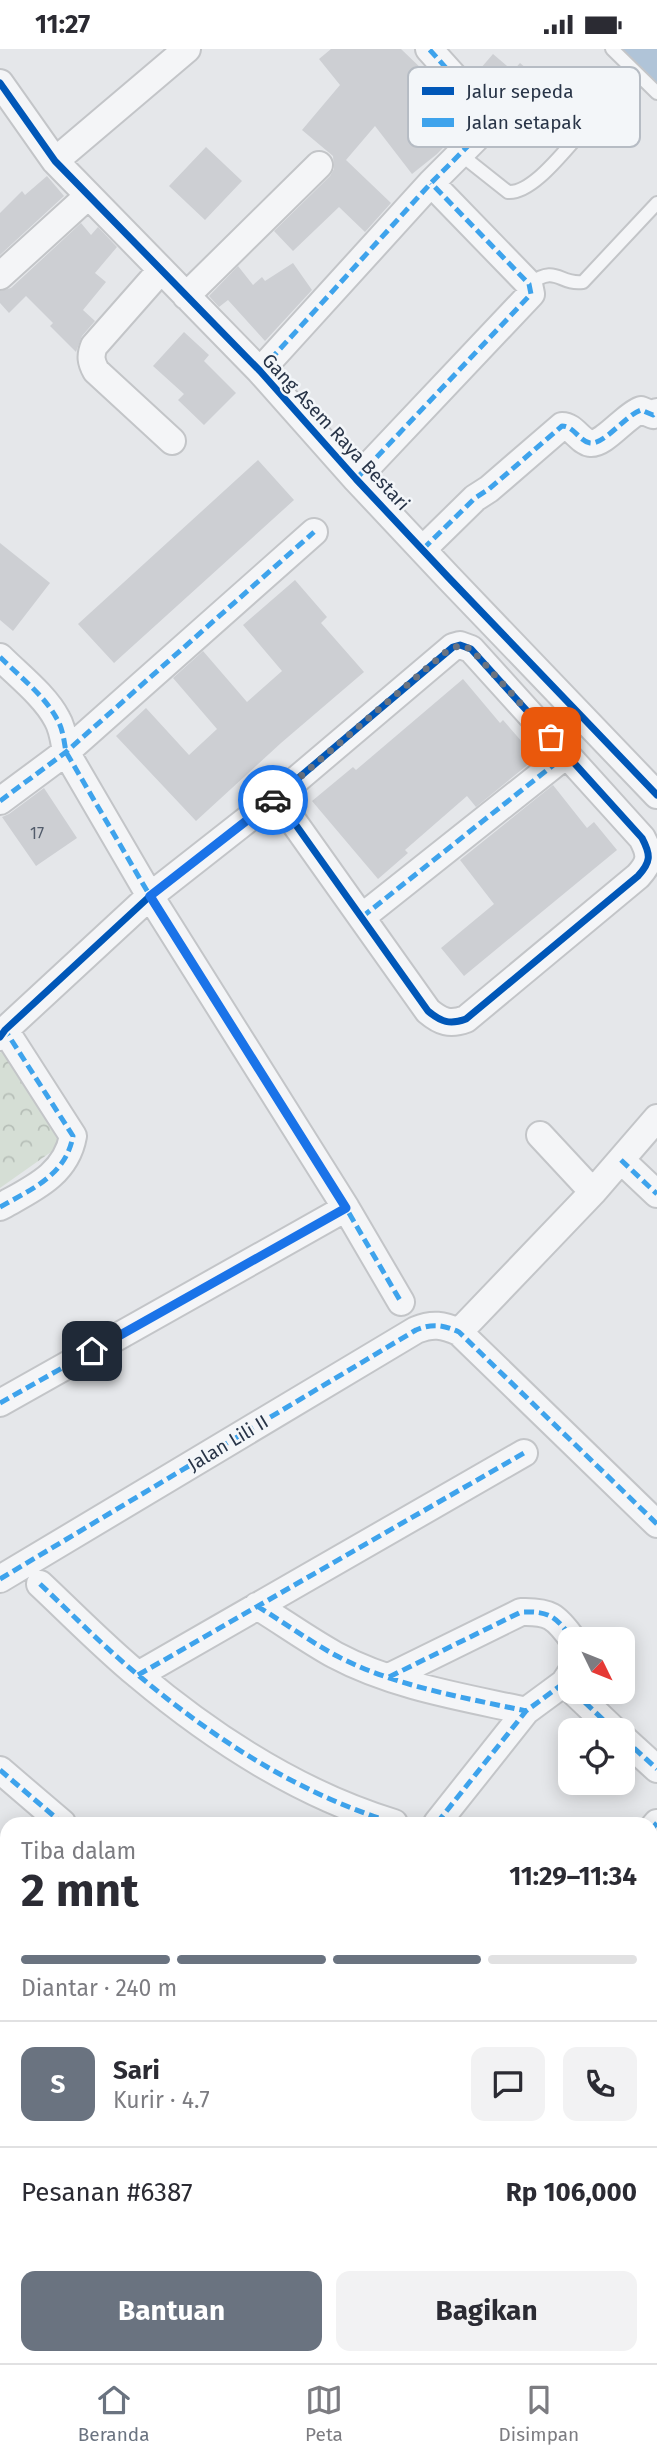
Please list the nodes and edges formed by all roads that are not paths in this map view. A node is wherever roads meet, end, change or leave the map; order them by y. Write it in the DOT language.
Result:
graph roads {
  1 [pos="187,49"];
  2 [pos="429,49"];
  3 [pos="612,49"];
  4 [pos="445,67"];
  5 [pos="630,67"];
  6 [pos="640,76"];
  7 [pos="0,83"];
  8 [pos="657,93"];
  9 [pos="467,147"];
  10 [pos="567,147"];
  11 [pos="460,154"];
  12 [pos="55,161"];
  13 [pos="319,165"];
  14 [pos="431,183"];
  15 [pos="88,196"];
  16 [pos="657,203"];
  17 [pos="161,270"];
  18 [pos="0,277"];
  19 [pos="530,284"];
  20 [pos="186,296"];
  21 [pos="260,371"];
  22 [pos="657,412"];
  23 [pos="172,442"];
  24 [pos="356,479"];
  25 [pos="314,532"];
  26 [pos="423,549"];
  27 [pos="0,657"];
  28 [pos="66,752"];
  29 [pos="566,755"];
  30 [pos="657,795"];
  31 [pos="276,797"];
  32 [pos="0,801"];
  33 [pos="150,896"];
  34 [pos="362,917"];
  35 [pos="2,1033"];
  36 [pos="657,1118"];
  37 [pos="540,1135"];
  38 [pos="621,1160"];
  39 [pos="593,1192"];
  40 [pos="657,1194"];
  41 [pos="0,1206"];
  42 [pos="346,1208"];
  43 [pos="401,1302"];
  44 [pos="459,1332"];
  45 [pos="0,1403"];
  46 [pos="524,1453"];
  47 [pos="657,1524"];
  48 [pos="0,1579"];
  49 [pos="40,1584"];
  50 [pos="257,1606"];
  51 [pos="564,1627"];
  52 [pos="138,1675"];
  53 [pos="389,1677"];
  54 [pos="558,1692"];
  55 [pos="590,1705"];
  56 [pos="526,1711"];
  57 [pos="602,1718"];
  58 [pos="635,1749"];
  59 [pos="657,1769"];
  60 [pos="0,1770"];
  61 [pos="55,1817"];
  62 [pos="375,1817"];
  63 [pos="442,1817"];
  1 -- 12 [label="street"];
  2 -- 4 [label="street"];
  3 -- 5 [label="lane"];
  6 -- 8 [label="lane"];
  7 -- 12 [label="street, Gang Asem Raya Bestari"];
  9 -- 11 [label="street"];
  10 -- 11 [label="lane"];
  11 -- 14 [label="street"];
  12 -- 15 [label="street, Gang Asem Raya Bestari"];
  13 -- 20 [label="street"];
  14 -- 19 [label="street"];
  14 -- 21 [label="street"];
  15 -- 17 [label="street, Gang Asem Raya Bestari"];
  15 -- 18 [label="street"];
  16 -- 19 [label="lane"];
  17 -- 20 [label="street, Gang Asem Raya Bestari"];
  17 -- 23 [label="street"];
  19 -- 24 [label="street"];
  20 -- 21 [label="street, Gang Asem Raya Bestari"];
  21 -- 24 [label="street, Gang Asem Raya Bestari"];
  22 -- 26 [label="street"];
  24 -- 26 [label="street, Gang Asem Raya Bestari"];
  25 -- 28 [label="street"];
  26 -- 30 [label="street, Gang Asem Raya Bestari"];
  27 -- 28 [label="street"];
  28 -- 32 [label="street"];
  28 -- 33 [label="street"];
  29 -- 31 [label="street"];
  29 -- 34 [label="street"];
  29 -- 34 [label="street"];
  31 -- 33 [label="street"];
  31 -- 34 [label="street"];
  33 -- 35 [label="street"];
  33 -- 42 [label="street"];
  35 -- 41 [label="street"];
  36 -- 38 [label="street"];
  37 -- 39 [label="street"];
  38 -- 39 [label="street"];
  38 -- 40 [label="street"];
  39 -- 44 [label="street"];
  42 -- 43 [label="street"];
  42 -- 45 [label="street"];
  44 -- 47 [label="street"];
  44 -- 48 [label="street, Jalan Lili II"];
  46 -- 50 [label="street"];
  49 -- 52 [label="street"];
  50 -- 52 [label="street"];
  50 -- 53 [label="street"];
  51 -- 53 [label="street"];
  52 -- 62 [label="street"];
  53 -- 56 [label="street"];
  54 -- 56 [label="street"];
  55 -- 57 [label="street"];
  56 -- 63 [label="street"];
  58 -- 59 [label="street"];
  60 -- 61 [label="street"];
}
